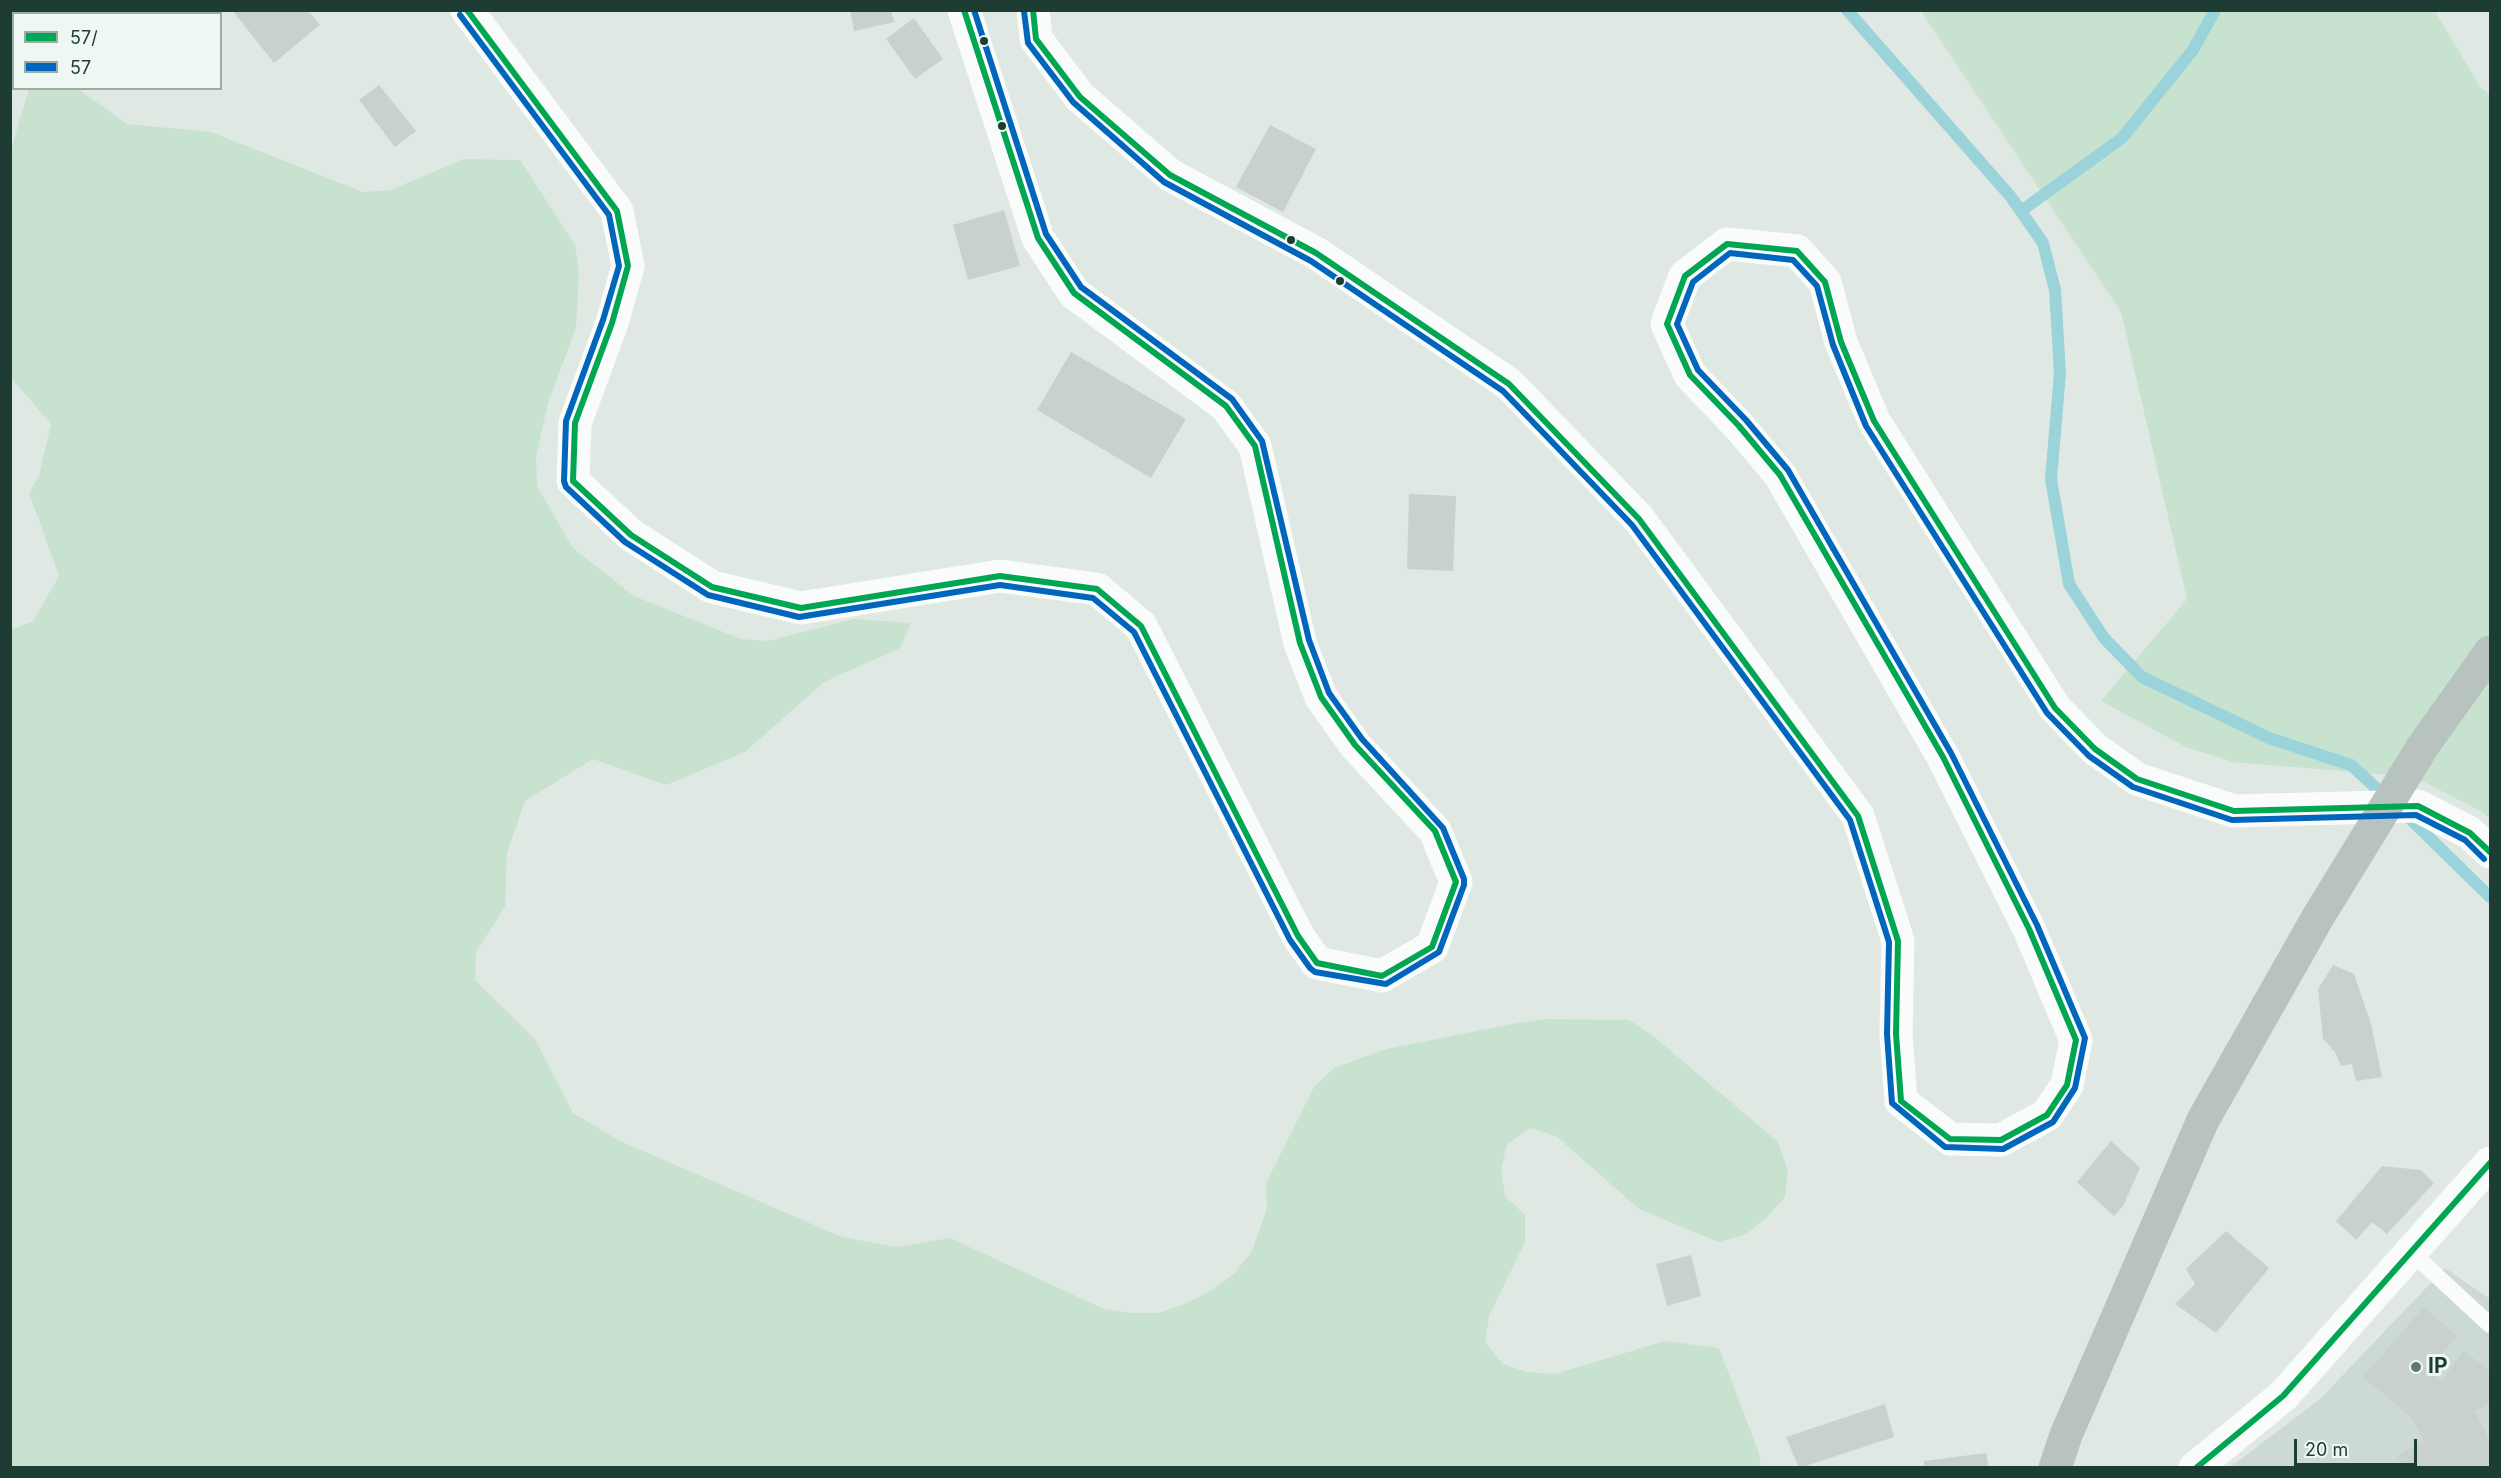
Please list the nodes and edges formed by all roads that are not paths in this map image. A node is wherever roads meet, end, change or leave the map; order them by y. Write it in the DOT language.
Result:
graph roads {
  1 [pos="467,10"];
  2 [pos="964,10"];
  3 [pos="1033,10"];
  4 [pos="2490,652"];
  5 [pos="2490,852"];
  6 [pos="2490,1163"];
  7 [pos="2411,1252"];
  8 [pos="2490,1325"];
  9 [pos="2055,1467"];
  10 [pos="2195,1467"];
  1 -- 2 [label="street"];
  3 -- 5 [label="street"];
  4 -- 9 [label="highway"];
  6 -- 7 [label="street"];
  7 -- 8 [label="lane"];
  7 -- 10 [label="street"];
}
